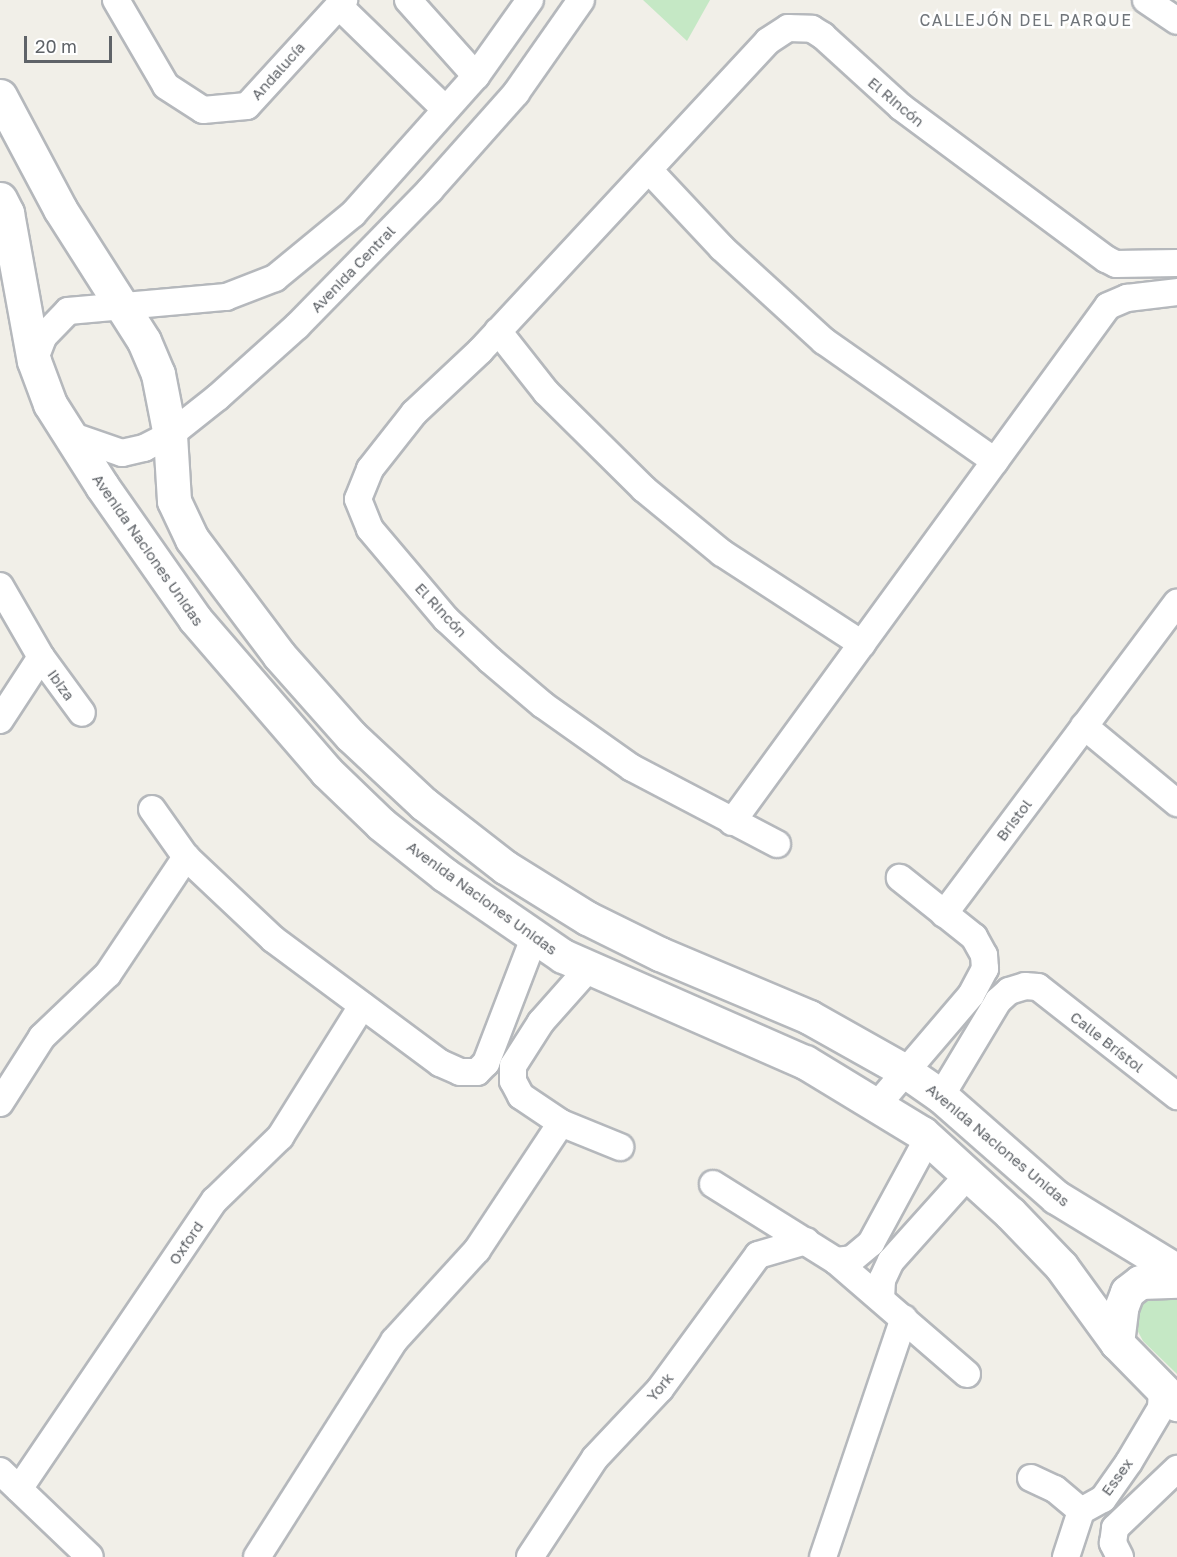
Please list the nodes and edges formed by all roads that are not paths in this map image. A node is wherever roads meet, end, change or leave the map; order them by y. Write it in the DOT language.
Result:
graph roads {
  1 [pos="116,0"];
  2 [pos="408,0"];
  3 [pos="530,0"];
  4 [pos="580,0"];
  5 [pos="1146,0"];
  6 [pos="342,3"];
  7 [pos="1177,21"];
  8 [pos="476,76"];
  9 [pos="0,96"];
  10 [pos="445,109"];
  11 [pos="650,171"];
  12 [pos="0,199"];
  13 [pos="1177,263"];
  14 [pos="1177,292"];
  15 [pos="121,304"];
  16 [pos="498,332"];
  17 [pos="34,361"];
  18 [pos="70,435"];
  19 [pos="170,435"];
  20 [pos="995,461"];
  21 [pos="0,586"];
  22 [pos="1177,603"];
  23 [pos="862,644"];
  24 [pos="41,657"];
  25 [pos="82,713"];
  26 [pos="0,720"];
  27 [pos="1084,726"];
  28 [pos="1177,803"];
  29 [pos="152,809"];
  30 [pos="732,822"];
  31 [pos="777,844"];
  32 [pos="186,857"];
  33 [pos="900,878"];
  34 [pos="944,914"];
  35 [pos="534,938"];
  36 [pos="588,969"];
  37 [pos="362,1006"];
  38 [pos="905,1071"];
  39 [pos="941,1096"];
  40 [pos="1177,1096"];
  41 [pos="0,1103"];
  42 [pos="878,1104"];
  43 [pos="561,1124"];
  44 [pos="928,1138"];
  45 [pos="620,1147"];
  46 [pos="969,1174"];
  47 [pos="713,1184"];
  48 [pos="806,1241"];
  49 [pos="836,1261"];
  50 [pos="1177,1271"];
  51 [pos="1177,1281"];
  52 [pos="881,1299"];
  53 [pos="904,1318"];
  54 [pos="1117,1343"];
  55 [pos="967,1374"];
  56 [pos="1170,1398"];
  57 [pos="1177,1469"];
  58 [pos="0,1471"];
  59 [pos="1031,1478"];
  60 [pos="19,1489"];
  61 [pos="1082,1511"];
  62 [pos="90,1557"];
  63 [pos="257,1557"];
  64 [pos="530,1557"];
  65 [pos="824,1557"];
  66 [pos="1066,1557"];
  67 [pos="1120,1557"];
  1 -- 6 [label="street, Andalucía"];
  2 -- 8 [label="street"];
  3 -- 8 [label="street"];
  4 -- 19 [label="street, Avenida Central"];
  5 -- 7 [label="street"];
  6 -- 10 [label="street, Andalucía"];
  8 -- 10 [label="street"];
  9 -- 15 [label="street, Avenida Naciones Unidas"];
  10 -- 15 [label="street"];
  11 -- 13 [label="street, El Rincón"];
  11 -- 16 [label="street, El Rincón"];
  11 -- 20 [label="street"];
  12 -- 17 [label="street, Avenida Naciones Unidas"];
  14 -- 20 [label="street"];
  15 -- 17 [label="street"];
  15 -- 19 [label="street, Avenida Naciones Unidas"];
  16 -- 23 [label="street"];
  16 -- 30 [label="street, El Rincón"];
  17 -- 18 [label="street, Avenida Naciones Unidas"];
  18 -- 19 [label="street, Avenida Central"];
  18 -- 35 [label="street, Avenida Naciones Unidas"];
  19 -- 38 [label="street, Avenida Naciones Unidas"];
  20 -- 23 [label="street"];
  21 -- 24 [label="street, Ibiza"];
  22 -- 27 [label="street, Bristol"];
  23 -- 30 [label="street"];
  24 -- 25 [label="street, Ibiza"];
  24 -- 26 [label="street, Ibiza"];
  27 -- 28 [label="street"];
  27 -- 34 [label="street, Bristol"];
  29 -- 32 [label="street"];
  30 -- 31 [label="street, El Rincón"];
  32 -- 37 [label="street"];
  32 -- 41 [label="street"];
  33 -- 34 [label="street"];
  34 -- 38 [label="street"];
  35 -- 36 [label="street, Avenida Naciones Unidas"];
  35 -- 37 [label="street"];
  36 -- 42 [label="street, Avenida Naciones Unidas"];
  36 -- 43 [label="street"];
  37 -- 60 [label="street, Oxford"];
  38 -- 39 [label="street, Avenida Naciones Unidas"];
  38 -- 42 [label="street"];
  39 -- 40 [label="street, Calle Brístol"];
  39 -- 50 [label="street, Avenida Naciones Unidas"];
  42 -- 44 [label="street, Avenida Naciones Unidas"];
  43 -- 45 [label="street"];
  43 -- 63 [label="street"];
  44 -- 46 [label="street, Avenida Naciones Unidas"];
  44 -- 49 [label="street"];
  46 -- 52 [label="street"];
  46 -- 54 [label="street, Avenida Naciones Unidas"];
  47 -- 48 [label="street"];
  48 -- 49 [label="street"];
  48 -- 64 [label="street, York"];
  49 -- 52 [label="street"];
  51 -- 54 [label="street"];
  52 -- 53 [label="street"];
  53 -- 55 [label="street"];
  53 -- 65 [label="street"];
  54 -- 56 [label="street, Avenida Naciones Unidas"];
  56 -- 61 [label="street, Essex"];
  57 -- 67 [label="street, Essex"];
  58 -- 60 [label="street"];
  59 -- 61 [label="street"];
  60 -- 62 [label="street"];
  61 -- 66 [label="street"];
}
